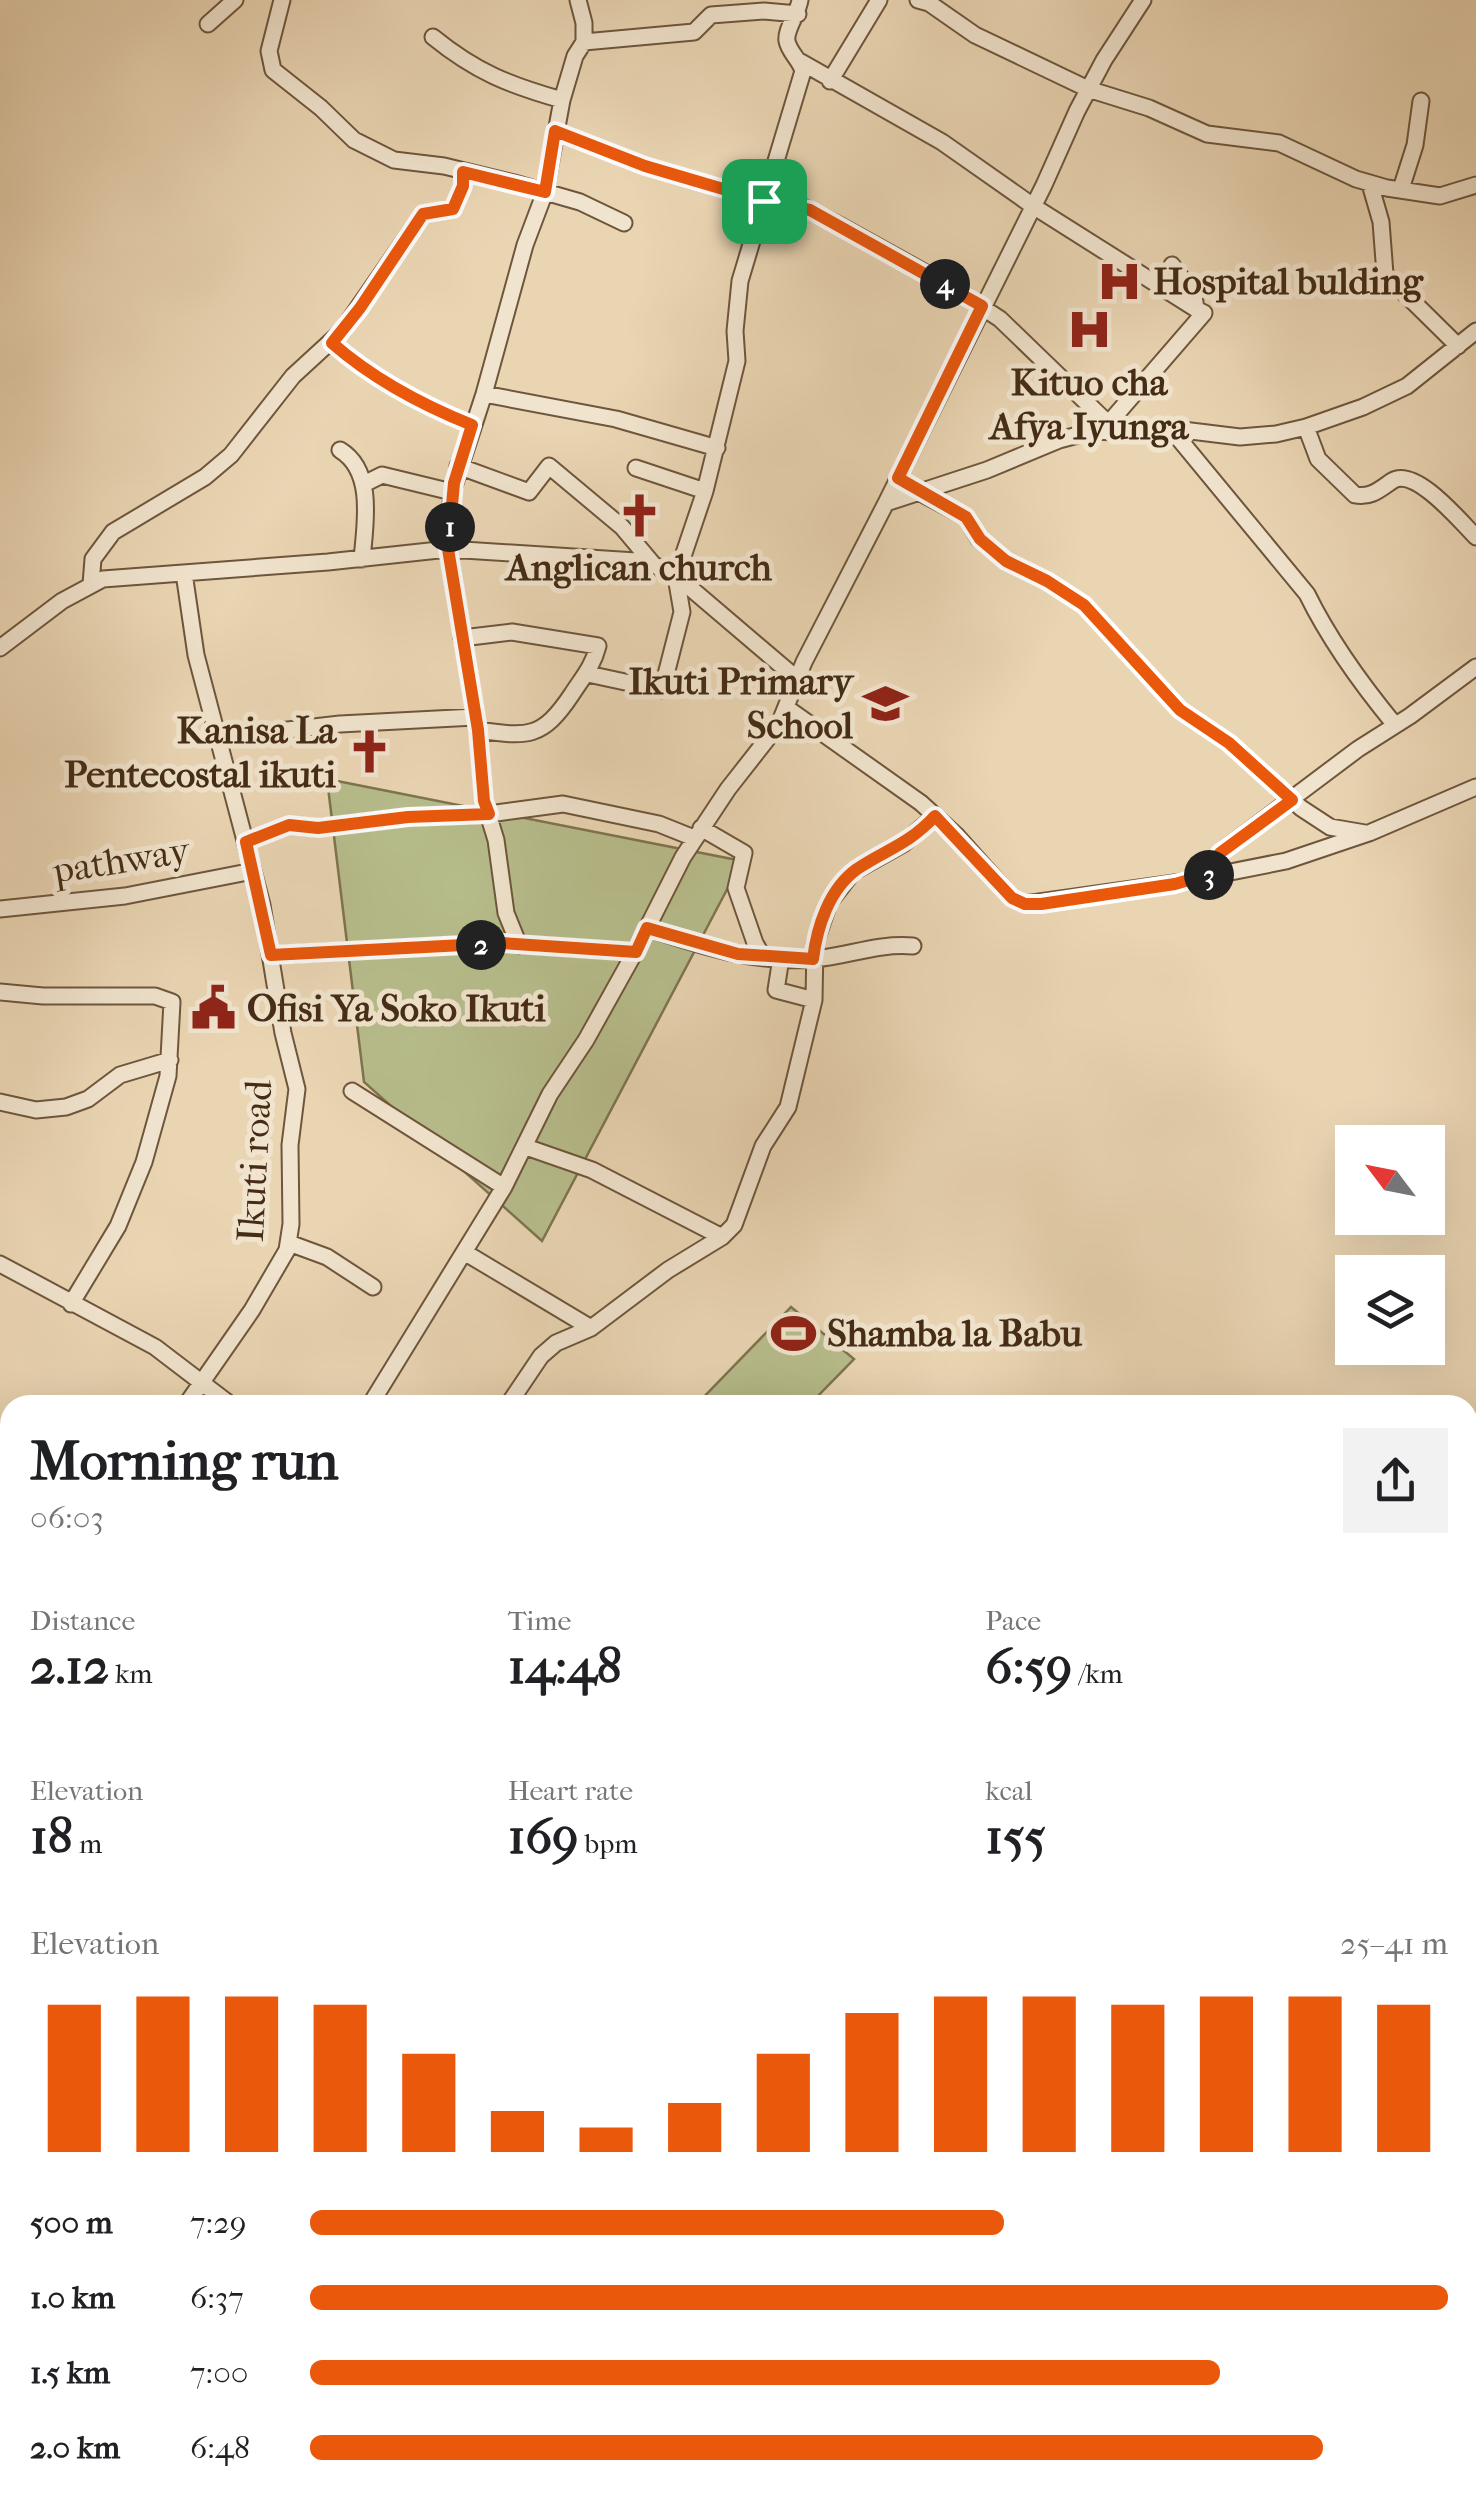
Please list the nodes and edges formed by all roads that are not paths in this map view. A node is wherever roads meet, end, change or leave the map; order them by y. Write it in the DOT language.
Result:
graph roads {
  1 [pos="236,0"];
  2 [pos="282,0"];
  3 [pos="578,0"];
  4 [pos="879,0"];
  5 [pos="1143,0"];
  6 [pos="925,1"];
  7 [pos="730,7"];
  8 [pos="799,7"];
  9 [pos="208,24"];
  10 [pos="433,36"];
  11 [pos="584,42"];
  12 [pos="801,62"];
  13 [pos="830,80"];
  14 [pos="1088,89"];
  15 [pos="562,100"];
  16 [pos="1420,101"];
  17 [pos="555,131"];
  18 [pos="463,172"];
  19 [pos="1370,184"];
  20 [pos="1476,185"];
  21 [pos="1402,189"];
  22 [pos="545,192"];
  23 [pos="764,201"];
  24 [pos="1033,206"];
  25 [pos="624,222"];
  26 [pos="1172,264"];
  27 [pos="982,306"];
  28 [pos="1196,309"];
  29 [pos="1476,331"];
  30 [pos="332,343"];
  31 [pos="1458,346"];
  32 [pos="484,394"];
  33 [pos="472,425"];
  34 [pos="1306,427"];
  35 [pos="1112,428"];
  36 [pos="1170,428"];
  37 [pos="716,448"];
  38 [pos="340,450"];
  39 [pos="458,466"];
  40 [pos="636,468"];
  41 [pos="898,478"];
  42 [pos="364,484"];
  43 [pos="705,491"];
  44 [pos="918,491"];
  45 [pos="452,492"];
  46 [pos="886,503"];
  47 [pos="1476,537"];
  48 [pos="448,549"];
  49 [pos="362,559"];
  50 [pos="653,564"];
  51 [pos="184,573"];
  52 [pos="676,577"];
  53 [pos="91,584"];
  54 [pos="462,638"];
  55 [pos="2,656"];
  56 [pos="1476,667"];
  57 [pos="588,674"];
  58 [pos="796,678"];
  59 [pos="787,708"];
  60 [pos="476,724"];
  61 [pos="1395,725"];
  62 [pos="218,738"];
  63 [pos="1476,788"];
  64 [pos="1292,800"];
  65 [pos="489,814"];
  66 [pos="935,816"];
  67 [pos="698,833"];
  68 [pos="1369,834"];
  69 [pos="246,842"];
  70 [pos="252,871"];
  71 [pos="1210,874"];
  72 [pos="0,910"];
  73 [pos="647,928"];
  74 [pos="519,944"];
  75 [pos="913,946"];
  76 [pos="636,952"];
  77 [pos="271,955"];
  78 [pos="763,958"];
  79 [pos="781,958"];
  80 [pos="813,959"];
  81 [pos="0,992"];
  82 [pos="814,1000"];
  83 [pos="170,1060"];
  84 [pos="352,1092"];
  85 [pos="0,1102"];
  86 [pos="526,1146"];
  87 [pos="504,1187"];
  88 [pos="722,1237"];
  89 [pos="288,1243"];
  90 [pos="464,1252"];
  91 [pos="0,1264"];
  92 [pos="373,1287"];
  93 [pos="71,1304"];
  94 [pos="591,1328"];
  95 [pos="203,1382"];
  96 [pos="193,1395"];
  97 [pos="219,1395"];
  98 [pos="376,1395"];
  99 [pos="515,1395"];
  1 -- 9 [label="street"];
  2 -- 18 [label="street"];
  3 -- 11 [label="street"];
  4 -- 13 [label="street"];
  5 -- 14 [label="street"];
  6 -- 14 [label="street"];
  7 -- 8 [label="street"];
  7 -- 11 [label="street"];
  8 -- 12 [label="street"];
  10 -- 15 [label="street"];
  11 -- 15 [label="street"];
  12 -- 13 [label="street"];
  12 -- 23 [label="street"];
  13 -- 24 [label="street"];
  14 -- 19 [label="street"];
  14 -- 24 [label="street"];
  15 -- 17 [label="street"];
  16 -- 21 [label="street"];
  17 -- 22 [label="street"];
  17 -- 23 [label="street"];
  18 -- 22 [label="street"];
  18 -- 30 [label="street"];
  19 -- 21 [label="street"];
  19 -- 31 [label="street"];
  20 -- 21 [label="street"];
  22 -- 25 [label="street"];
  22 -- 32 [label="street"];
  23 -- 27 [label="street"];
  23 -- 37 [label="street"];
  24 -- 27 [label="street"];
  24 -- 28 [label="street"];
  26 -- 28 [label="street"];
  27 -- 35 [label="street"];
  27 -- 41 [label="street"];
  28 -- 35 [label="street"];
  29 -- 31 [label="street"];
  30 -- 33 [label="street"];
  30 -- 53 [label="street"];
  31 -- 34 [label="street"];
  32 -- 33 [label="street"];
  32 -- 37 [label="street"];
  33 -- 39 [label="street"];
  34 -- 36 [label="street"];
  34 -- 47 [label="street"];
  35 -- 36 [label="street"];
  35 -- 44 [label="street"];
  36 -- 61 [label="street"];
  37 -- 43 [label="street"];
  38 -- 42 [label="street"];
  39 -- 45 [label="street"];
  39 -- 50 [label="street"];
  40 -- 43 [label="street"];
  41 -- 44 [label="street"];
  41 -- 46 [label="street"];
  42 -- 45 [label="street"];
  42 -- 49 [label="street"];
  43 -- 52 [label="street"];
  44 -- 46 [label="street"];
  44 -- 64 [label="street"];
  45 -- 48 [label="street"];
  46 -- 58 [label="street"];
  48 -- 49 [label="street"];
  48 -- 50 [label="street"];
  48 -- 54 [label="street"];
  49 -- 51 [label="street"];
  50 -- 52 [label="street"];
  51 -- 53 [label="street"];
  51 -- 62 [label="street, Ikuti road"];
  52 -- 57 [label="street"];
  52 -- 58 [label="street"];
  53 -- 55 [label="street"];
  54 -- 57 [label="street"];
  54 -- 60 [label="street"];
  56 -- 61 [label="street"];
  57 -- 60 [label="street"];
  58 -- 59 [label="street"];
  59 -- 66 [label="street"];
  59 -- 67 [label="street"];
  60 -- 62 [label="street"];
  60 -- 65 [label="street"];
  61 -- 64 [label="street"];
  62 -- 69 [label="street, Ikuti road"];
  63 -- 68 [label="street"];
  64 -- 68 [label="street"];
  64 -- 71 [label="street"];
  65 -- 67 [label="street"];
  65 -- 69 [label="street"];
  65 -- 74 [label="street"];
  66 -- 71 [label="street"];
  66 -- 80 [label="street"];
  67 -- 73 [label="street"];
  67 -- 78 [label="street"];
  68 -- 71 [label="street"];
  69 -- 70 [label="street, Ikuti road"];
  70 -- 72 [label="street, pathway"];
  70 -- 77 [label="street, Ikuti road"];
  73 -- 76 [label="street"];
  73 -- 78 [label="street"];
  74 -- 76 [label="street"];
  74 -- 77 [label="street"];
  75 -- 80 [label="street"];
  76 -- 86 [label="street"];
  77 -- 89 [label="street, Ikuti road"];
  78 -- 79 [label="street"];
  79 -- 80 [label="street"];
  79 -- 82 [label="street"];
  80 -- 82 [label="street"];
  81 -- 83 [label="street"];
  82 -- 88 [label="street"];
  83 -- 85 [label="street"];
  83 -- 93 [label="street"];
  84 -- 87 [label="street"];
  86 -- 87 [label="street"];
  86 -- 88 [label="street"];
  87 -- 90 [label="street"];
  88 -- 94 [label="street"];
  89 -- 92 [label="street"];
  89 -- 95 [label="street, Ikuti road"];
  90 -- 94 [label="street"];
  90 -- 98 [label="street"];
  91 -- 93 [label="street"];
  93 -- 95 [label="street"];
  94 -- 99 [label="street"];
  95 -- 96 [label="street, Ikuti road"];
  95 -- 97 [label="street"];
}
